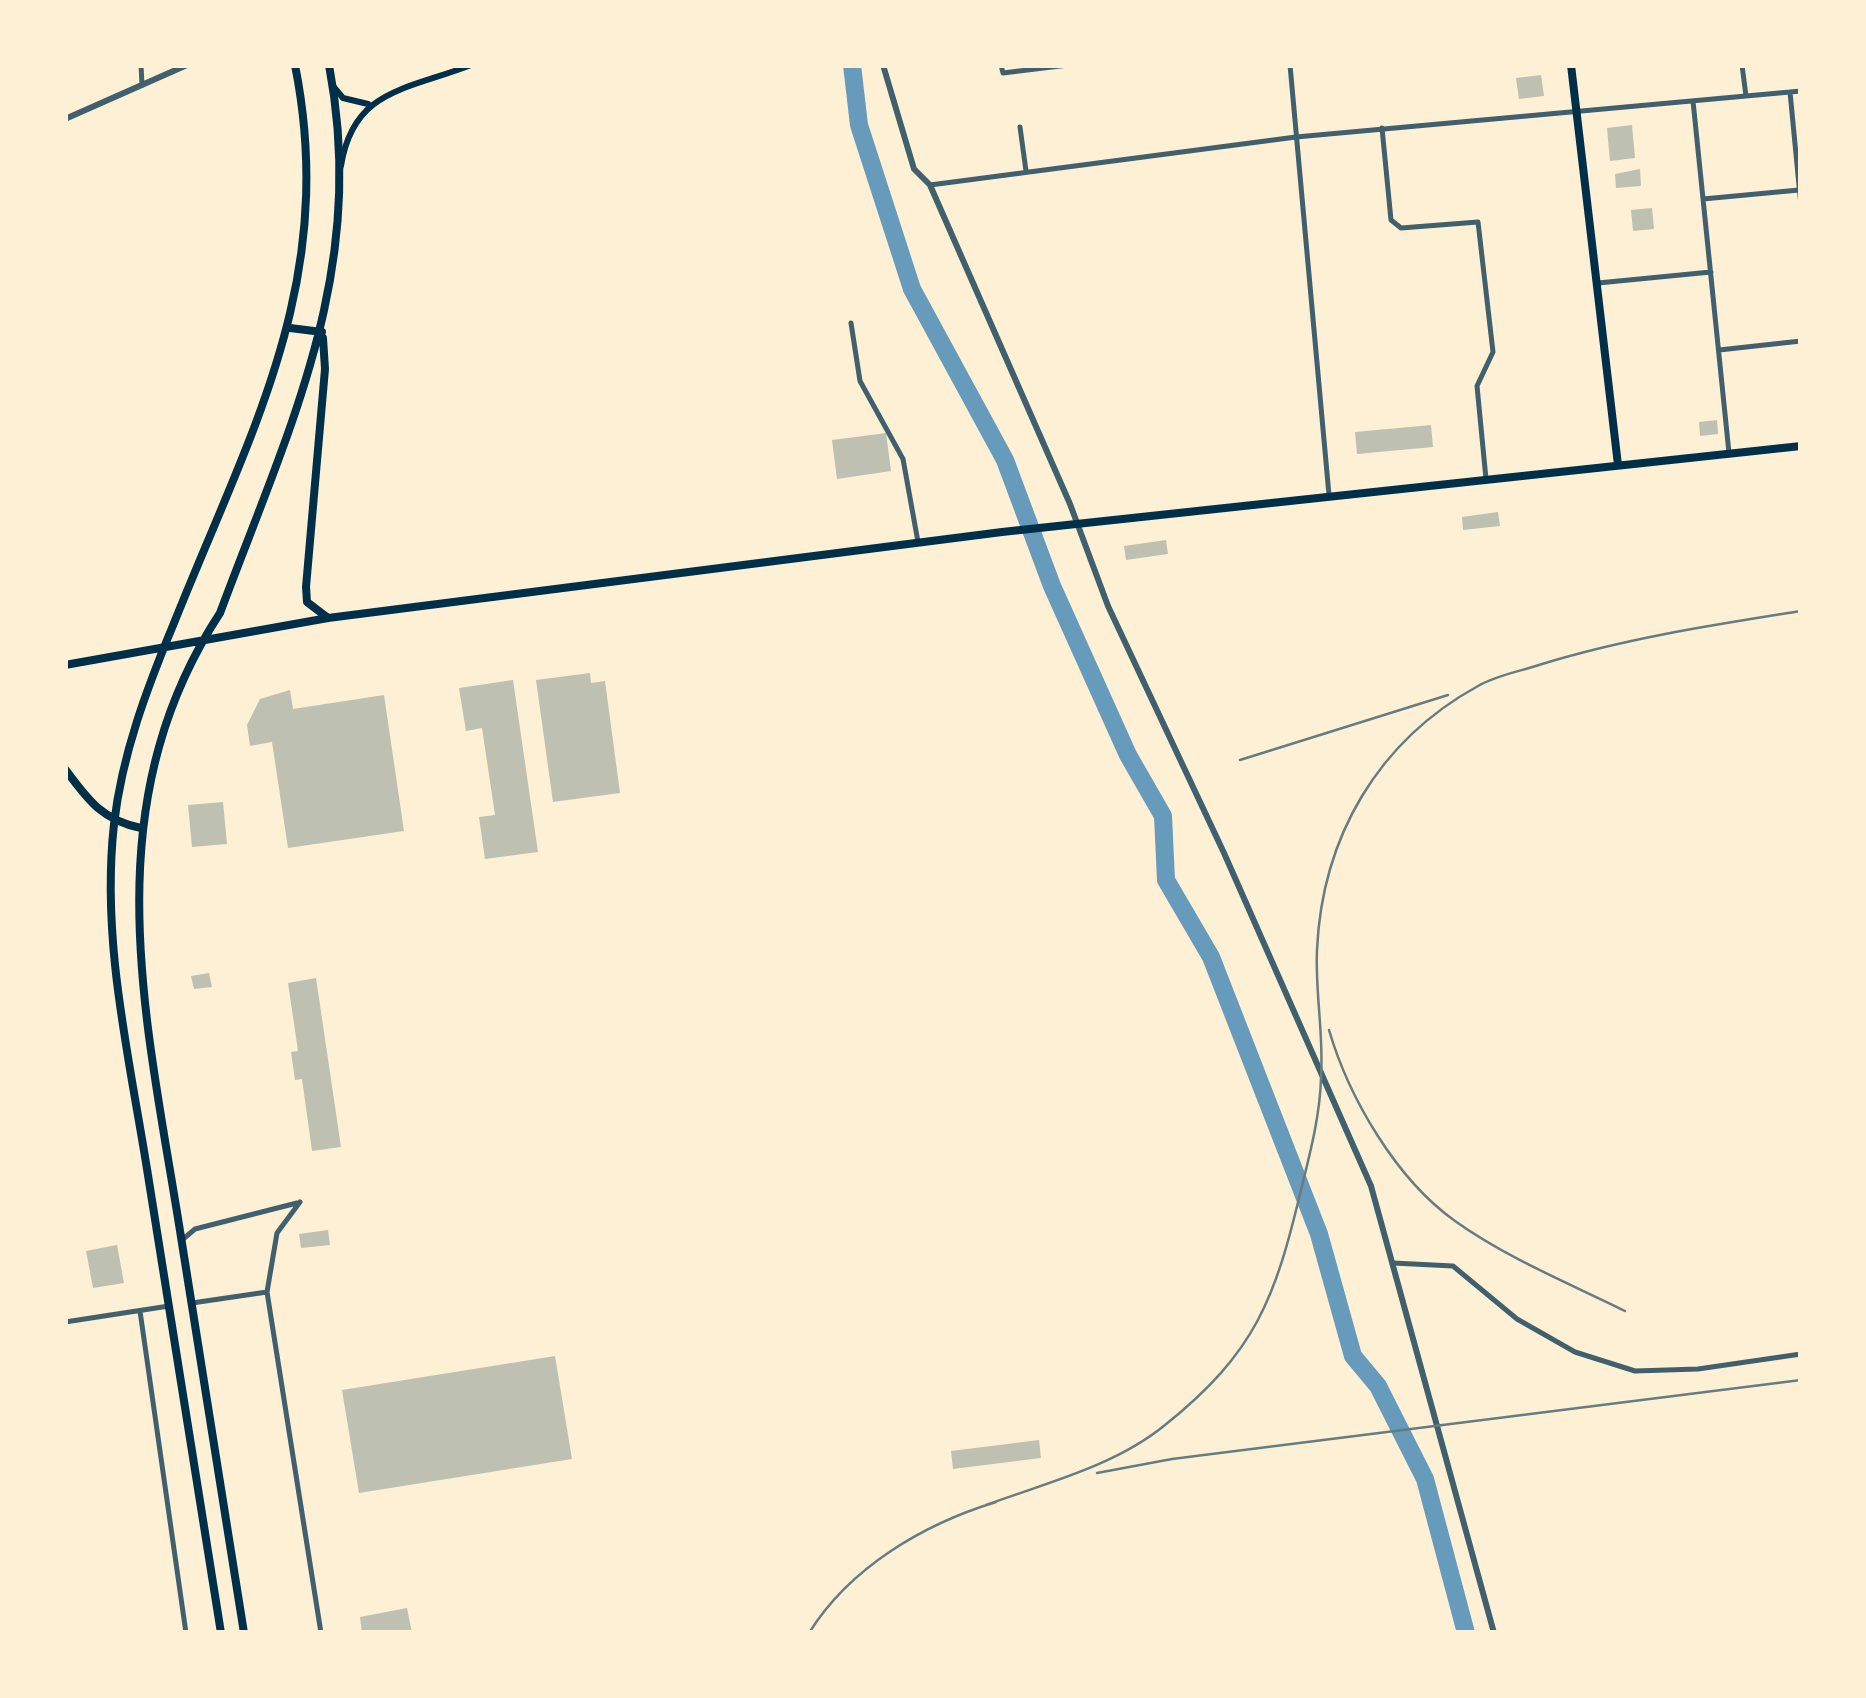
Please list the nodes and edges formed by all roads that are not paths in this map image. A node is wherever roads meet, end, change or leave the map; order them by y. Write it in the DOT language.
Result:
graph roads {
  1 [pos="142,65"];
  2 [pos="186,65"];
  3 [pos="295,65"];
  4 [pos="329,65"];
  5 [pos="471,65"];
  6 [pos="883,65"];
  7 [pos="1001,65"];
  8 [pos="1068,65"];
  9 [pos="1290,65"];
  10 [pos="1570,65"];
  11 [pos="1742,65"];
  12 [pos="332,83"];
  13 [pos="142,85"];
  14 [pos="1790,92"];
  15 [pos="1801,92"];
  16 [pos="1746,96"];
  17 [pos="1694,101"];
  18 [pos="370,104"];
  19 [pos="1576,112"];
  20 [pos="65,119"];
  21 [pos="1020,126"];
  22 [pos="1382,128"];
  23 [pos="1296,136"];
  24 [pos="1026,171"];
  25 [pos="340,174"];
  26 [pos="930,186"];
  27 [pos="1800,190"];
  28 [pos="1704,199"];
  29 [pos="1801,206"];
  30 [pos="1711,272"];
  31 [pos="1595,283"];
  32 [pos="851,323"];
  33 [pos="290,328"];
  34 [pos="322,332"];
  35 [pos="1801,341"];
  36 [pos="1718,350"];
  37 [pos="1801,446"];
  38 [pos="1729,453"];
  39 [pos="1618,465"];
  40 [pos="1486,479"];
  41 [pos="1329,496"];
  42 [pos="1076,523"];
  43 [pos="918,542"];
  44 [pos="328,618"];
  45 [pos="204,638"];
  46 [pos="164,645"];
  47 [pos="65,665"];
  48 [pos="65,769"];
  49 [pos="114,823"];
  50 [pos="141,828"];
  51 [pos="182,1240"];
  52 [pos="1393,1263"];
  53 [pos="267,1292"];
  54 [pos="192,1303"];
  55 [pos="169,1306"];
  56 [pos="140,1311"];
  57 [pos="65,1322"];
  58 [pos="1801,1354"];
  59 [pos="186,1633"];
  60 [pos="221,1633"];
  61 [pos="244,1633"];
  62 [pos="321,1633"];
  63 [pos="1494,1633"];
  1 -- 13 [label="street"];
  2 -- 13 [label="street"];
  3 -- 33 [label="main road"];
  4 -- 12 [label="main road"];
  5 -- 18 [label="main road"];
  6 -- 26 [label="street"];
  7 -- 8 [label="street"];
  9 -- 23 [label="street"];
  10 -- 19 [label="main road"];
  11 -- 16 [label="street"];
  12 -- 18 [label="main road"];
  12 -- 25 [label="main road"];
  13 -- 20 [label="street"];
  14 -- 15 [label="street"];
  14 -- 16 [label="street"];
  14 -- 27 [label="street"];
  16 -- 17 [label="street"];
  17 -- 19 [label="street"];
  17 -- 28 [label="street"];
  18 -- 25 [label="main road"];
  19 -- 22 [label="street"];
  19 -- 31 [label="main road"];
  21 -- 24 [label="street"];
  22 -- 23 [label="street"];
  22 -- 40 [label="street"];
  23 -- 24 [label="street"];
  23 -- 41 [label="street"];
  24 -- 26 [label="street"];
  25 -- 34 [label="main road"];
  26 -- 42 [label="street"];
  27 -- 28 [label="street"];
  27 -- 29 [label="street"];
  28 -- 30 [label="street"];
  30 -- 31 [label="street"];
  30 -- 36 [label="street"];
  31 -- 39 [label="main road"];
  32 -- 43 [label="street"];
  33 -- 34 [label="main road"];
  33 -- 46 [label="main road"];
  34 -- 44 [label="main road"];
  34 -- 45 [label="main road"];
  35 -- 36 [label="street"];
  36 -- 38 [label="street"];
  37 -- 38 [label="main road"];
  38 -- 39 [label="main road"];
  39 -- 40 [label="main road"];
  40 -- 41 [label="main road"];
  41 -- 42 [label="main road"];
  42 -- 43 [label="main road"];
  42 -- 52 [label="street"];
  43 -- 44 [label="main road"];
  44 -- 45 [label="main road"];
  45 -- 46 [label="main road"];
  45 -- 50 [label="main road"];
  46 -- 47 [label="main road"];
  46 -- 49 [label="main road"];
  48 -- 49 [label="main road"];
  49 -- 50 [label="main road"];
  49 -- 55 [label="main road"];
  50 -- 51 [label="main road"];
  51 -- 53 [label="street"];
  51 -- 54 [label="main road"];
  52 -- 58 [label="street"];
  52 -- 63 [label="street"];
  53 -- 54 [label="street"];
  53 -- 62 [label="street"];
  54 -- 55 [label="main road"];
  54 -- 61 [label="main road"];
  55 -- 56 [label="street"];
  55 -- 60 [label="main road"];
  56 -- 57 [label="street"];
  56 -- 59 [label="street"];
}
